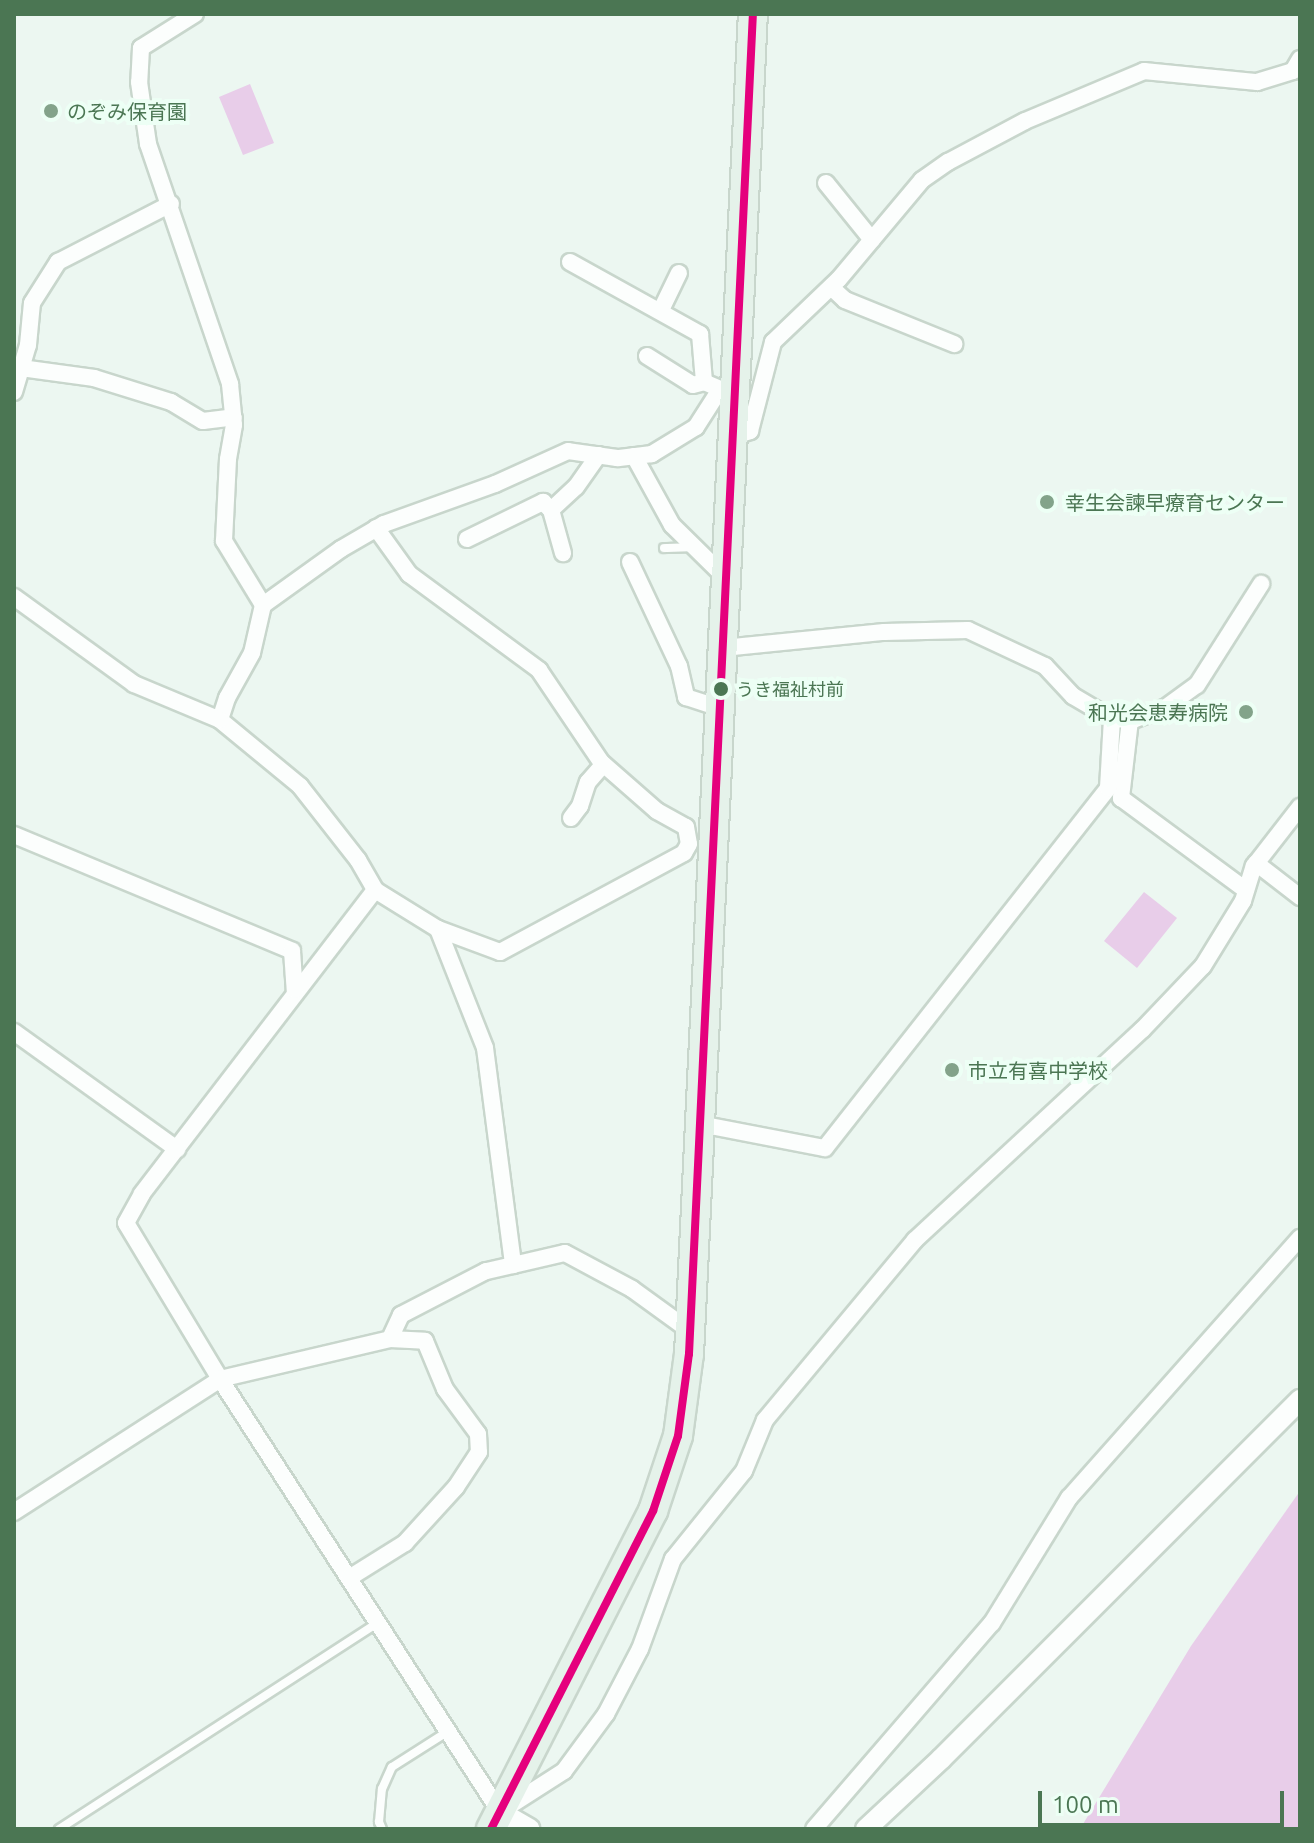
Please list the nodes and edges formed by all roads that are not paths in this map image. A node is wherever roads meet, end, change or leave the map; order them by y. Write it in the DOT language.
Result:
graph roads {
  1 [pos="195,14"];
  2 [pos="753,14"];
  3 [pos="1300,59"];
  4 [pos="826,183"];
  5 [pos="171,204"];
  6 [pos="872,240"];
  7 [pos="570,262"];
  8 [pos="679,273"];
  9 [pos="831,287"];
  10 [pos="661,310"];
  11 [pos="954,344"];
  12 [pos="647,356"];
  13 [pos="21,368"];
  14 [pos="704,382"];
  15 [pos="14,392"];
  16 [pos="727,392"];
  17 [pos="234,417"];
  18 [pos="734,436"];
  19 [pos="598,455"];
  20 [pos="634,456"];
  21 [pos="551,510"];
  22 [pos="376,528"];
  23 [pos="467,539"];
  24 [pos="691,547"];
  25 [pos="664,548"];
  26 [pos="563,553"];
  27 [pos="630,562"];
  28 [pos="727,579"];
  29 [pos="1261,584"];
  30 [pos="14,597"];
  31 [pos="263,605"];
  32 [pos="723,648"];
  33 [pos="720,708"];
  34 [pos="1112,719"];
  35 [pos="220,720"];
  36 [pos="1130,720"];
  37 [pos="603,765"];
  38 [pos="1300,807"];
  39 [pos="571,818"];
  40 [pos="14,835"];
  41 [pos="1256,863"];
  42 [pos="375,890"];
  43 [pos="1246,890"];
  44 [pos="1300,897"];
  45 [pos="438,929"];
  46 [pos="295,990"];
  47 [pos="14,1032"];
  48 [pos="700,1124"];
  49 [pos="177,1149"];
  50 [pos="1300,1238"];
  51 [pos="513,1265"];
  52 [pos="690,1331"];
  53 [pos="390,1339"];
  54 [pos="220,1379"];
  55 [pos="1300,1400"];
  56 [pos="14,1512"];
  57 [pos="349,1578"];
  58 [pos="378,1623"];
  59 [pos="448,1731"];
  60 [pos="496,1820"];
  61 [pos="59,1829"];
  62 [pos="382,1829"];
  63 [pos="529,1829"];
  64 [pos="814,1829"];
  65 [pos="866,1829"];
  1 -- 5 [label="street"];
  2 -- 16 [label="highway"];
  3 -- 6 [label="street"];
  4 -- 6 [label="street"];
  5 -- 13 [label="street"];
  5 -- 17 [label="street"];
  6 -- 9 [label="street"];
  7 -- 10 [label="street"];
  8 -- 10 [label="street"];
  9 -- 11 [label="street"];
  9 -- 18 [label="street"];
  10 -- 14 [label="street"];
  12 -- 14 [label="street"];
  13 -- 15 [label="street"];
  13 -- 17 [label="street"];
  14 -- 16 [label="street"];
  16 -- 18 [label="highway"];
  16 -- 20 [label="street"];
  17 -- 31 [label="street"];
  18 -- 28 [label="highway"];
  19 -- 20 [label="street"];
  19 -- 21 [label="street"];
  19 -- 22 [label="street"];
  20 -- 24 [label="street"];
  21 -- 23 [label="street"];
  21 -- 26 [label="street"];
  22 -- 31 [label="street"];
  22 -- 37 [label="street"];
  24 -- 25 [label="lane"];
  24 -- 28 [label="street"];
  27 -- 33 [label="street"];
  28 -- 32 [label="highway"];
  29 -- 36 [label="street"];
  30 -- 35 [label="street"];
  31 -- 35 [label="street"];
  32 -- 33 [label="highway"];
  32 -- 34 [label="street"];
  33 -- 48 [label="highway"];
  34 -- 36 [label="street"];
  34 -- 48 [label="street"];
  35 -- 42 [label="street"];
  36 -- 43 [label="street"];
  37 -- 39 [label="street"];
  37 -- 45 [label="street"];
  38 -- 41 [label="street"];
  40 -- 46 [label="street"];
  41 -- 43 [label="street"];
  41 -- 44 [label="street"];
  42 -- 45 [label="street"];
  42 -- 46 [label="street"];
  43 -- 60 [label="street"];
  45 -- 51 [label="street"];
  46 -- 49 [label="street"];
  47 -- 49 [label="street"];
  48 -- 52 [label="highway"];
  49 -- 54 [label="street"];
  50 -- 64 [label="street"];
  51 -- 52 [label="street"];
  51 -- 53 [label="street"];
  52 -- 60 [label="highway"];
  53 -- 54 [label="street"];
  53 -- 57 [label="street"];
  54 -- 56 [label="street"];
  54 -- 57 [label="street"];
  55 -- 65 [label="street"];
  57 -- 58 [label="street"];
  58 -- 59 [label="street"];
  58 -- 61 [label="lane"];
  59 -- 60 [label="street"];
  59 -- 62 [label="lane"];
  60 -- 63 [label="street"];
}
